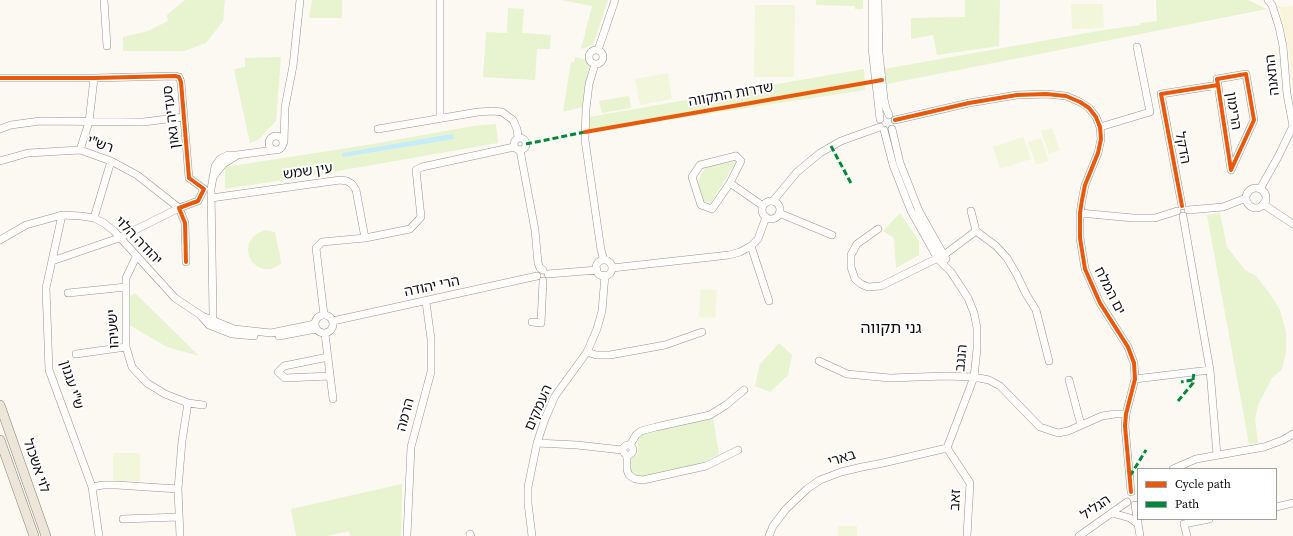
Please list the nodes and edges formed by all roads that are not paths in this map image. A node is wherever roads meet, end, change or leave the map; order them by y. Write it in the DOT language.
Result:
graph roads {
  1 [pos="104,0"];
  2 [pos="300,0"];
  3 [pos="615,0"];
  4 [pos="872,0"];
  5 [pos="878,0"];
  6 [pos="1268,0"];
  7 [pos="440,2"];
  8 [pos="106,46"];
  9 [pos="1137,47"];
  10 [pos="0,78"];
  11 [pos="94,78"];
  12 [pos="1218,85"];
  13 [pos="1161,94"];
  14 [pos="889,115"];
  15 [pos="184,117"];
  16 [pos="440,118"];
  17 [pos="285,119"];
  18 [pos="895,120"];
  19 [pos="89,122"];
  20 [pos="882,125"];
  21 [pos="1100,127"];
  22 [pos="892,128"];
  23 [pos="0,129"];
  24 [pos="378,129"];
  25 [pos="518,137"];
  26 [pos="272,138"];
  27 [pos="284,142"];
  28 [pos="517,148"];
  29 [pos="80,150"];
  30 [pos="274,150"];
  31 [pos="256,152"];
  32 [pos="0,161"];
  33 [pos="110,161"];
  34 [pos="730,183"];
  35 [pos="1260,189"];
  36 [pos="211,198"];
  37 [pos="1246,198"];
  38 [pos="773,201"];
  39 [pos="1264,204"];
  40 [pos="763,206"];
  41 [pos="179,208"];
  42 [pos="971,211"];
  43 [pos="1183,211"];
  44 [pos="779,213"];
  45 [pos="1080,213"];
  46 [pos="62,215"];
  47 [pos="766,217"];
  48 [pos="94,218"];
  49 [pos="1293,224"];
  50 [pos="878,229"];
  51 [pos="976,231"];
  52 [pos="832,235"];
  53 [pos="119,238"];
  54 [pos="365,238"];
  55 [pos="0,240"];
  56 [pos="751,246"];
  57 [pos="136,257"];
  58 [pos="941,257"];
  59 [pos="604,260"];
  60 [pos="52,261"];
  61 [pos="186,262"];
  62 [pos="612,268"];
  63 [pos="597,270"];
  64 [pos="545,272"];
  65 [pos="605,276"];
  66 [pos="540,279"];
  67 [pos="126,287"];
  68 [pos="68,293"];
  69 [pos="769,301"];
  70 [pos="426,302"];
  71 [pos="324,315"];
  72 [pos="202,316"];
  73 [pos="212,320"];
  74 [pos="333,322"];
  75 [pos="532,322"];
  76 [pos="315,326"];
  77 [pos="702,332"];
  78 [pos="325,334"];
  79 [pos="126,347"];
  80 [pos="587,352"];
  81 [pos="76,354"];
  82 [pos="328,357"];
  83 [pos="819,361"];
  84 [pos="1049,361"];
  85 [pos="1210,370"];
  86 [pos="330,376"];
  87 [pos="974,377"];
  88 [pos="1135,379"];
  89 [pos="1069,380"];
  90 [pos="744,390"];
  91 [pos="333,399"];
  92 [pos="188,403"];
  93 [pos="203,405"];
  94 [pos="1,409"];
  95 [pos="1126,414"];
  96 [pos="1081,425"];
  97 [pos="1293,434"];
  98 [pos="0,440"];
  99 [pos="537,443"];
  100 [pos="947,448"];
  101 [pos="738,450"];
  102 [pos="625,453"];
  103 [pos="1217,455"];
  104 [pos="1175,468"];
  105 [pos="92,487"];
  106 [pos="178,489"];
  107 [pos="1134,493"];
  108 [pos="1127,502"];
  109 [pos="1137,503"];
  110 [pos="1293,504"];
  111 [pos="1277,507"];
  112 [pos="1112,514"];
  113 [pos="180,518"];
  114 [pos="123,519"];
  115 [pos="1138,520"];
  116 [pos="1204,520"];
  117 [pos="1138,524"];
  118 [pos="34,536"];
  119 [pos="46,536"];
  120 [pos="98,536"];
  121 [pos="180,536"];
  122 [pos="407,536"];
  123 [pos="532,536"];
  124 [pos="769,536"];
  125 [pos="967,536"];
  126 [pos="1079,536"];
  127 [pos="1140,536"];
  128 [pos="1187,536"];
  1 -- 8 [label="street"];
  2 -- 17 [label="street"];
  3 -- 59 [label="street"];
  4 -- 20 [label="street, הנגב"];
  5 -- 14 [label="street"];
  6 -- 35 [label="street, התאנה"];
  7 -- 16 [label="street"];
  9 -- 21 [label="street"];
  10 -- 11 [label="street, סעדיה גאון"];
  11 -- 15 [label="street, סעדיה גאון"];
  11 -- 19 [label="street"];
  12 -- 12 [label="street, הרימון"];
  12 -- 13 [label="street, הרימון"];
  13 -- 43 [label="street, הדקל"];
  14 -- 18 [label="street"];
  14 -- 20 [label="street"];
  15 -- 19 [label="street"];
  15 -- 41 [label="street, סעדיה גאון"];
  16 -- 24 [label="street"];
  16 -- 25 [label="street"];
  17 -- 26 [label="street"];
  17 -- 27 [label="street"];
  18 -- 21 [label="street"];
  18 -- 22 [label="street"];
  19 -- 23 [label="street"];
  19 -- 29 [label="street"];
  20 -- 22 [label="street"];
  20 -- 38 [label="street"];
  20 -- 58 [label="street, הנגב"];
  21 -- 45 [label="street, ים המלח"];
  22 -- 58 [label="street, הנגב"];
  25 -- 28 [label="street"];
  25 -- 28 [label="street"];
  26 -- 27 [label="street"];
  26 -- 30 [label="street"];
  26 -- 31 [label="street"];
  27 -- 30 [label="street"];
  28 -- 54 [label="street"];
  28 -- 64 [label="street"];
  29 -- 32 [label="street, רש\"י"];
  29 -- 33 [label="street, רש\"י"];
  30 -- 31 [label="street"];
  31 -- 36 [label="street"];
  33 -- 41 [label="street, רש\"י"];
  33 -- 48 [label="street"];
  34 -- 34 [label="street"];
  34 -- 40 [label="street"];
  35 -- 37 [label="street"];
  35 -- 39 [label="street"];
  36 -- 54 [label="street, עין שמש"];
  36 -- 73 [label="street"];
  37 -- 39 [label="street"];
  37 -- 43 [label="street"];
  38 -- 40 [label="street"];
  38 -- 44 [label="street"];
  39 -- 49 [label="street"];
  40 -- 47 [label="street"];
  41 -- 53 [label="street"];
  41 -- 61 [label="street"];
  42 -- 51 [label="street"];
  43 -- 45 [label="street"];
  43 -- 85 [label="street, הדקל"];
  44 -- 47 [label="street"];
  44 -- 52 [label="street"];
  45 -- 88 [label="street, ים המלח"];
  46 -- 48 [label="street, יהודה הלוי"];
  46 -- 55 [label="street, יהודה הלוי"];
  46 -- 60 [label="street, ש\"י עגנון"];
  47 -- 56 [label="street"];
  48 -- 53 [label="street, יהודה הלוי"];
  50 -- 58 [label="street"];
  51 -- 58 [label="street"];
  51 -- 84 [label="street"];
  53 -- 57 [label="street, יהודה הלוי"];
  53 -- 60 [label="street"];
  54 -- 71 [label="street"];
  56 -- 62 [label="street"];
  56 -- 69 [label="street"];
  57 -- 67 [label="street, ישעיהו"];
  57 -- 72 [label="street, יהודה הלוי"];
  58 -- 87 [label="street, הנגב"];
  59 -- 62 [label="street"];
  59 -- 63 [label="street"];
  60 -- 105 [label="street, ש\"י עגנון"];
  62 -- 65 [label="street"];
  63 -- 64 [label="street"];
  63 -- 65 [label="street"];
  64 -- 66 [label="street"];
  65 -- 80 [label="street, העמקים"];
  66 -- 70 [label="street, הרי יהודה"];
  66 -- 75 [label="street"];
  67 -- 68 [label="street"];
  67 -- 79 [label="street, ישעיהו"];
  70 -- 74 [label="street, הרי יהודה"];
  70 -- 122 [label="street, הרמה"];
  71 -- 74 [label="street"];
  71 -- 76 [label="street"];
  72 -- 73 [label="street"];
  72 -- 76 [label="street"];
  73 -- 76 [label="street"];
  74 -- 78 [label="street"];
  76 -- 78 [label="street"];
  77 -- 80 [label="street"];
  78 -- 82 [label="street"];
  79 -- 81 [label="street"];
  79 -- 92 [label="street, ישעיהו"];
  80 -- 99 [label="street, העמקים"];
  82 -- 86 [label="street"];
  82 -- 86 [label="street"];
  83 -- 87 [label="street"];
  85 -- 88 [label="street"];
  85 -- 103 [label="street, הדקל"];
  86 -- 91 [label="street"];
  87 -- 96 [label="street"];
  87 -- 100 [label="street, הנגב"];
  88 -- 95 [label="street, ים המלח"];
  89 -- 96 [label="street"];
  90 -- 102 [label="street"];
  92 -- 93 [label="street, ישעיהו"];
  92 -- 106 [label="street"];
  94 -- 119 [label="main road, לוי אשכול"];
  95 -- 96 [label="street"];
  95 -- 107 [label="street, ים המלח"];
  97 -- 103 [label="street"];
  98 -- 118 [label="main road, לוי אשכול"];
  99 -- 102 [label="street"];
  99 -- 123 [label="street, העמקים"];
  100 -- 124 [label="street, בארי"];
  100 -- 125 [label="street, זאב"];
  101 -- 102 [label="street"];
  103 -- 104 [label="street"];
  105 -- 106 [label="street"];
  105 -- 120 [label="street, ש\"י עגנון"];
  106 -- 113 [label="street"];
  107 -- 108 [label="street"];
  108 -- 109 [label="street"];
  108 -- 112 [label="street, הגליל"];
  110 -- 111 [label="street"];
  112 -- 117 [label="street"];
  112 -- 126 [label="street, הגליל"];
  113 -- 114 [label="street"];
  113 -- 121 [label="street"];
  115 -- 117 [label="street"];
  116 -- 128 [label="street"];
  117 -- 127 [label="street"];
}
